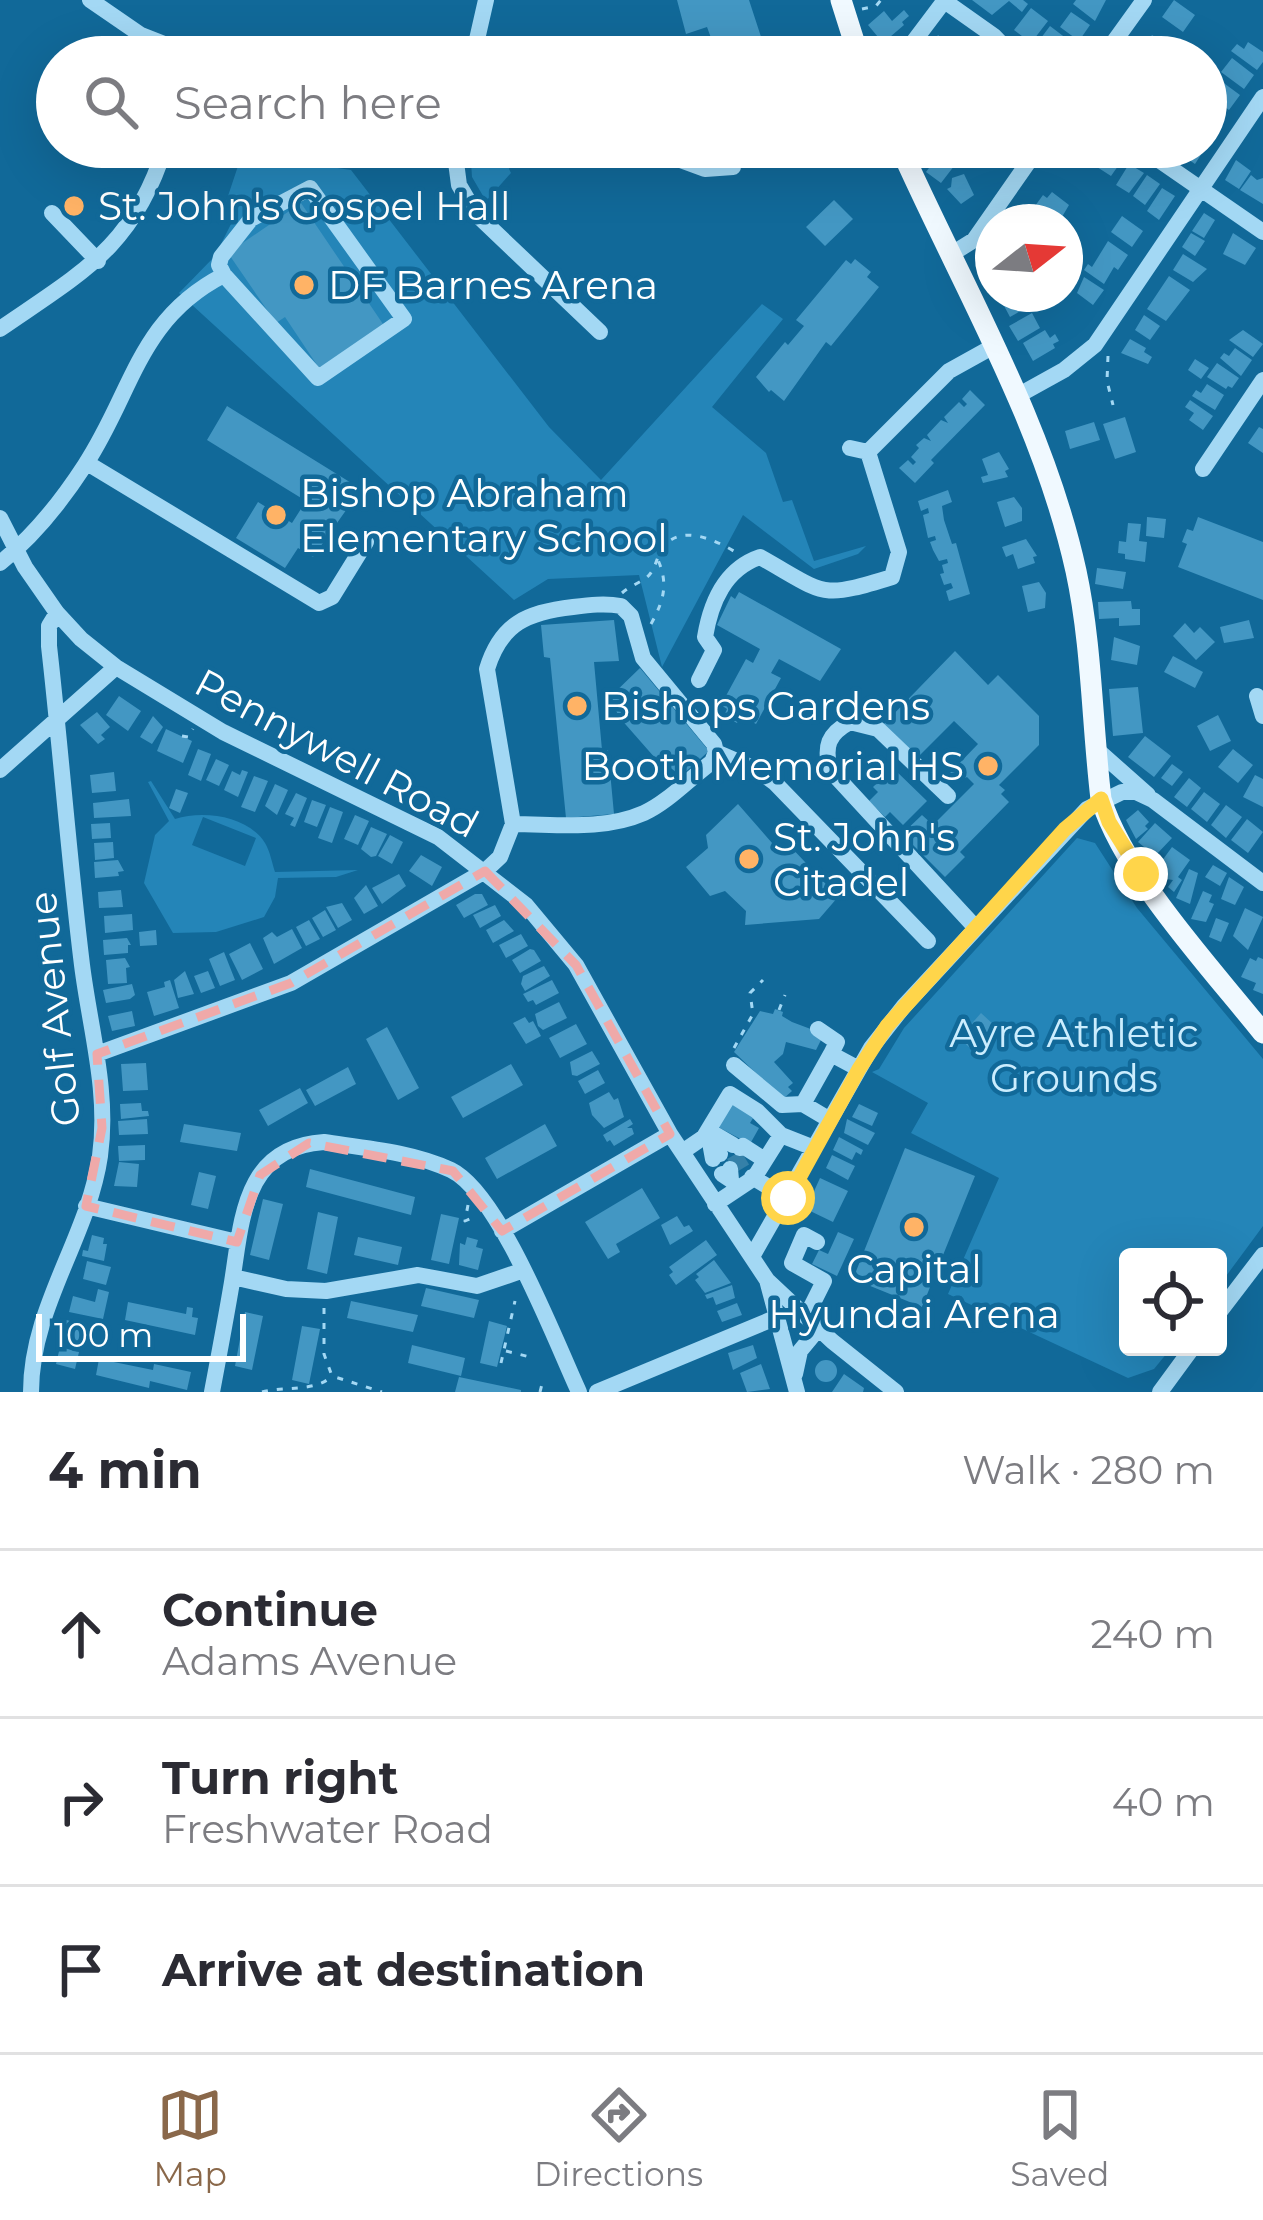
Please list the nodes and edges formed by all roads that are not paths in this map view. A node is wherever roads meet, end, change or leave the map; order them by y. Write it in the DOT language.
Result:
graph roads {
  1 [pos="91,0"];
  2 [pos="487,0"];
  3 [pos="944,0"];
  4 [pos="1144,0"];
  5 [pos="847,5"];
  6 [pos="143,36"];
  7 [pos="478,36"];
  8 [pos="854,36"];
  9 [pos="917,36"];
  10 [pos="994,36"];
  11 [pos="1118,36"];
  12 [pos="1263,97"];
  13 [pos="1227,150"];
  14 [pos="156,168"];
  15 [pos="457,168"];
  16 [pos="911,168"];
  17 [pos="1024,168"];
  18 [pos="1171,168"];
  19 [pos="1215,168"];
  20 [pos="1201,188"];
  21 [pos="52,213"];
  22 [pos="1263,232"];
  23 [pos="950,255"];
  24 [pos="98,261"];
  25 [pos="224,274"];
  26 [pos="0,329"];
  27 [pos="600,332"];
  28 [pos="994,346"];
  29 [pos="1263,380"];
  30 [pos="1017,396"];
  31 [pos="86,464"];
  32 [pos="1203,470"];
  33 [pos="0,518"];
  34 [pos="366,542"];
  35 [pos="16,550"];
  36 [pos="0,563"];
  37 [pos="57,613"];
  38 [pos="116,668"];
  39 [pos="699,680"];
  40 [pos="1257,696"];
  41 [pos="1263,716"];
  42 [pos="58,718"];
  43 [pos="1096,748"];
  44 [pos="716,752"];
  45 [pos="0,770"];
  46 [pos="948,796"];
  47 [pos="1101,799"];
  48 [pos="1153,800"];
  49 [pos="513,824"];
  50 [pos="485,872"];
  51 [pos="1263,883"];
  52 [pos="975,927"];
  53 [pos="928,941"];
  54 [pos="818,1029"];
  55 [pos="1263,1033"];
  56 [pos="97,1054"];
  57 [pos="831,1054"];
  58 [pos="734,1065"];
  59 [pos="859,1069"];
  60 [pos="803,1104"];
  61 [pos="830,1120"];
  62 [pos="670,1134"];
  63 [pos="781,1135"];
  64 [pos="814,1148"];
  65 [pos="682,1152"];
  66 [pos="733,1161"];
  67 [pos="788,1198"];
  68 [pos="716,1204"];
  69 [pos="86,1206"];
  70 [pos="502,1231"];
  71 [pos="237,1242"];
  72 [pos="818,1242"];
  73 [pos="753,1255"];
  74 [pos="1263,1255"];
  75 [pos="521,1271"];
  76 [pos="233,1277"];
  77 [pos="766,1280"];
  78 [pos="1227,1302"];
  79 [pos="775,1318"];
  80 [pos="813,1323"];
  81 [pos="1186,1356"];
  82 [pos="31,1392"];
  83 [pos="212,1392"];
  84 [pos="579,1392"];
  85 [pos="597,1392"];
  86 [pos="797,1392"];
  87 [pos="896,1392"];
  88 [pos="1160,1392"];
  1 -- 6 [label="street"];
  2 -- 7 [label="street"];
  3 -- 9 [label="street"];
  3 -- 10 [label="street"];
  4 -- 11 [label="street"];
  5 -- 8 [label="main road"];
  12 -- 13 [label="street"];
  14 -- 24 [label="street"];
  15 -- 27 [label="street"];
  16 -- 23 [label="main road"];
  17 -- 23 [label="street"];
  18 -- 20 [label="street"];
  19 -- 20 [label="street"];
  20 -- 22 [label="street"];
  20 -- 30 [label="street"];
  21 -- 24 [label="street"];
  23 -- 28 [label="main road"];
  24 -- 26 [label="street"];
  25 -- 25 [label="street"];
  25 -- 31 [label="street"];
  28 -- 30 [label="main road"];
  28 -- 39 [label="street"];
  29 -- 32 [label="street"];
  30 -- 43 [label="main road"];
  31 -- 34 [label="street"];
  31 -- 35 [label="street"];
  33 -- 35 [label="street, Pennywell Road"];
  35 -- 36 [label="street"];
  35 -- 37 [label="street, Pennywell Road"];
  37 -- 38 [label="street, Pennywell Road"];
  37 -- 42 [label="street, Golf Avenue"];
  38 -- 42 [label="street"];
  38 -- 50 [label="street, Pennywell Road"];
  40 -- 41 [label="street"];
  42 -- 45 [label="street"];
  42 -- 56 [label="street, Golf Avenue"];
  43 -- 47 [label="main road"];
  43 -- 48 [label="street"];
  44 -- 49 [label="street"];
  44 -- 49 [label="street"];
  44 -- 53 [label="street"];
  46 -- 52 [label="street"];
  47 -- 48 [label="street"];
  47 -- 52 [label="street"];
  47 -- 55 [label="main road"];
  48 -- 51 [label="street"];
  49 -- 50 [label="street"];
  50 -- 56 [label="street"];
  50 -- 62 [label="street, Pennywell Road"];
  52 -- 59 [label="street"];
  54 -- 57 [label="street"];
  56 -- 69 [label="street, Golf Avenue"];
  57 -- 59 [label="street"];
  57 -- 60 [label="street"];
  58 -- 60 [label="street"];
  59 -- 61 [label="street"];
  60 -- 61 [label="street"];
  61 -- 64 [label="street"];
  62 -- 65 [label="street, Pennywell Road"];
  62 -- 70 [label="street"];
  63 -- 64 [label="street"];
  63 -- 66 [label="street"];
  63 -- 66 [label="street"];
  64 -- 67 [label="street"];
  65 -- 66 [label="street"];
  65 -- 68 [label="street, Pennywell Road"];
  66 -- 67 [label="street"];
  66 -- 68 [label="street"];
  67 -- 73 [label="street"];
  68 -- 73 [label="street, Pennywell Road"];
  69 -- 71 [label="street"];
  69 -- 82 [label="street, Golf Avenue"];
  70 -- 71 [label="street"];
  70 -- 75 [label="street"];
  71 -- 76 [label="street"];
  72 -- 80 [label="street"];
  73 -- 77 [label="street, Pennywell Road"];
  74 -- 78 [label="street"];
  75 -- 76 [label="street"];
  75 -- 84 [label="street"];
  76 -- 83 [label="street"];
  77 -- 79 [label="street"];
  77 -- 80 [label="street, Pennywell Road"];
  79 -- 85 [label="street"];
  79 -- 86 [label="street"];
  80 -- 86 [label="street"];
  80 -- 87 [label="street, Pennywell Road"];
  81 -- 88 [label="street"];
}
